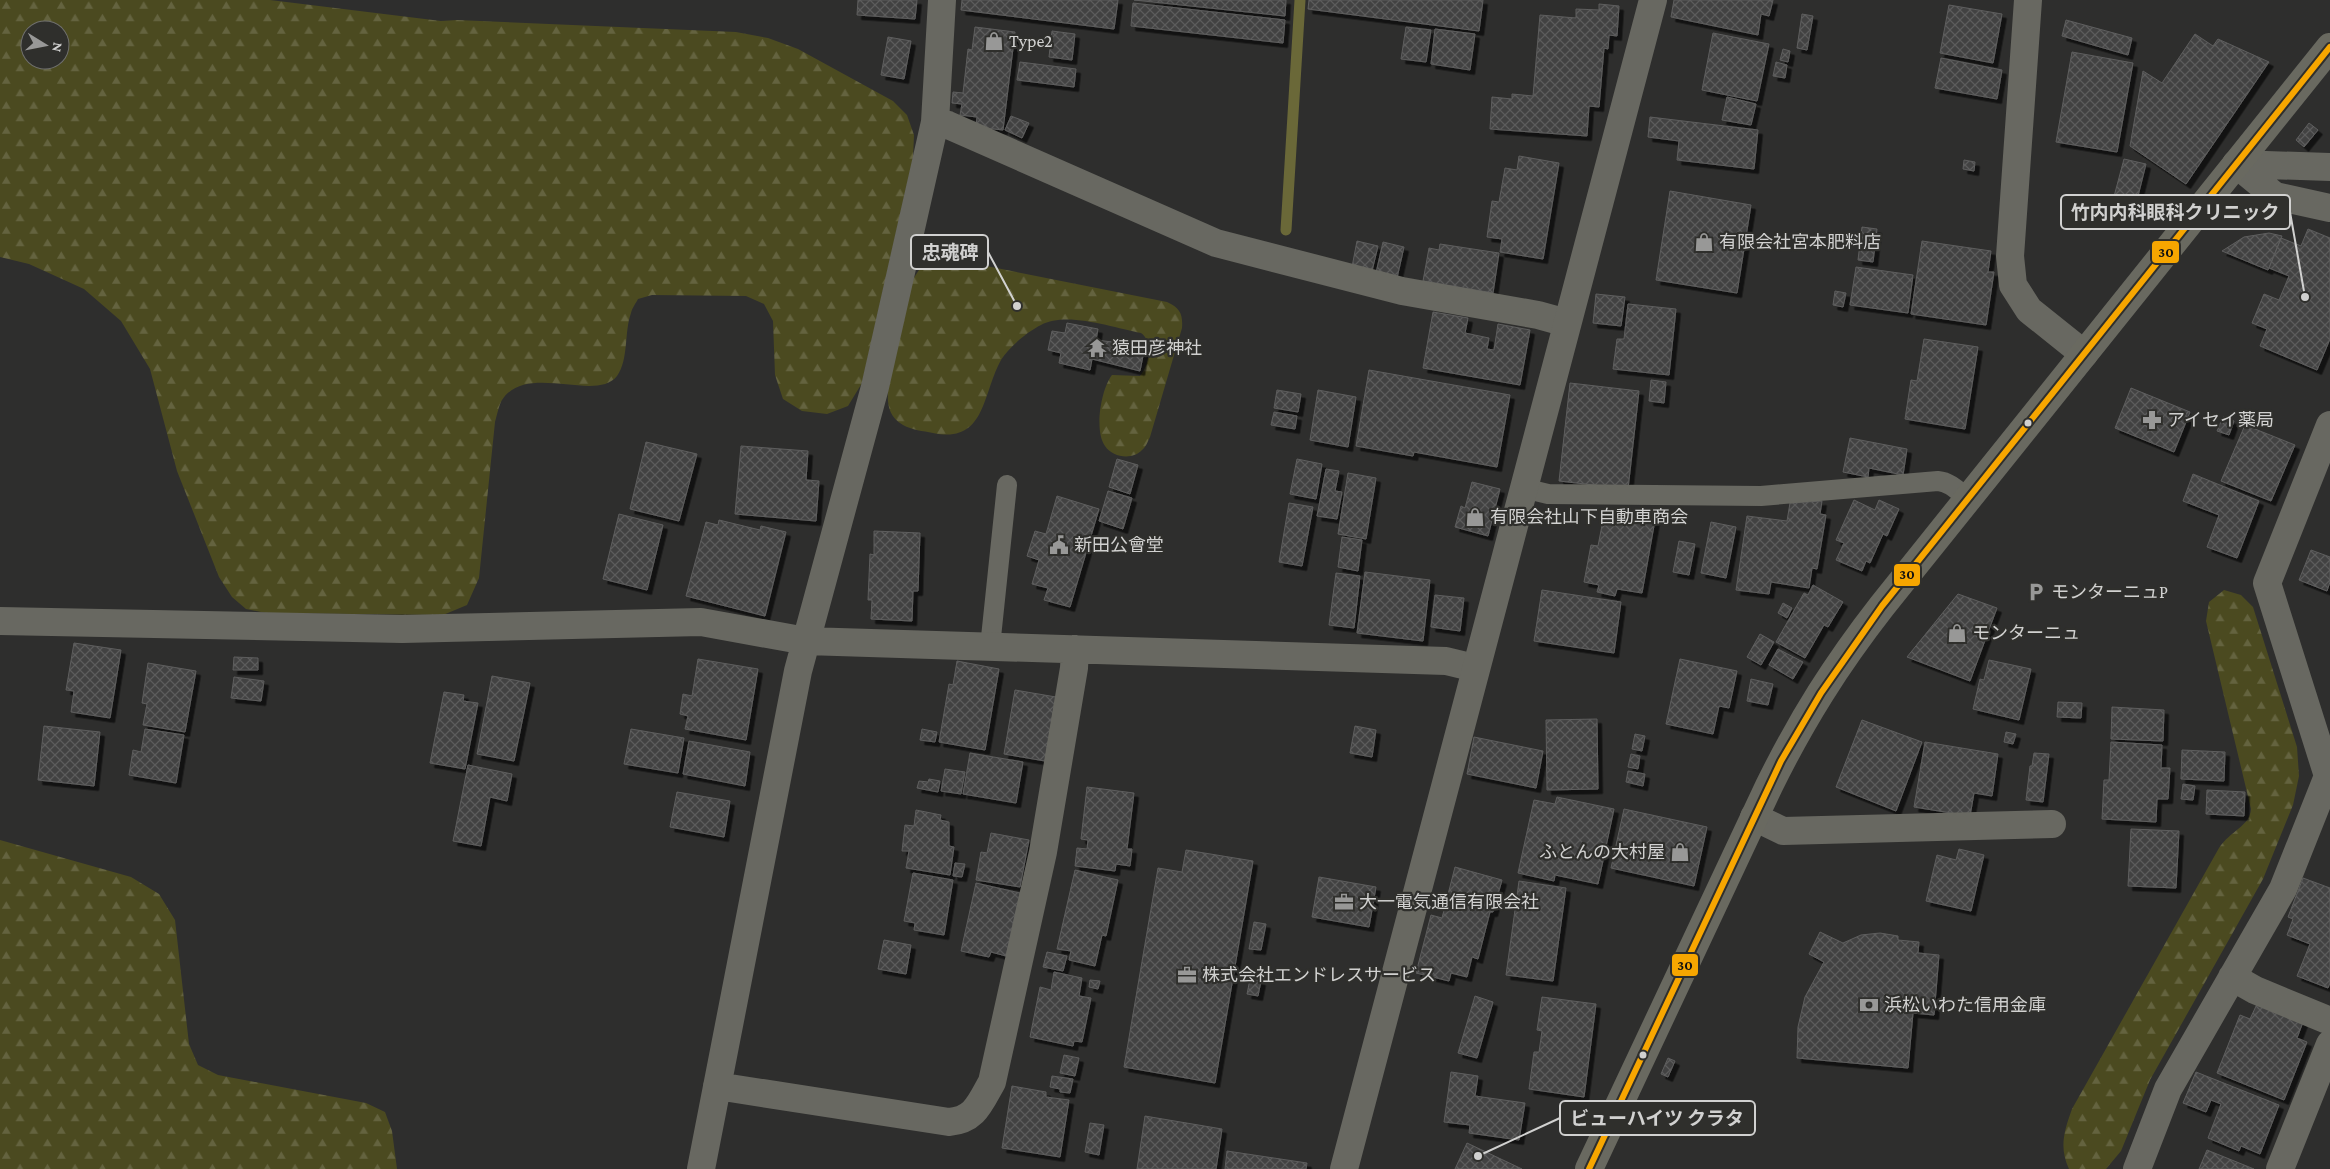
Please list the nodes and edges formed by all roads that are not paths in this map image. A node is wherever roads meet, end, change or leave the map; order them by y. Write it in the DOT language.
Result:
graph roads {
  1 [pos="942,0"];
  2 [pos="1653,0"];
  3 [pos="2028,0"];
  4 [pos="2330,47"];
  5 [pos="935,122"];
  6 [pos="2236,164"];
  7 [pos="2330,167"];
  8 [pos="2330,208"];
  9 [pos="1567,323"];
  10 [pos="2084,354"];
  11 [pos="2330,425"];
  12 [pos="1007,486"];
  13 [pos="1523,488"];
  14 [pos="1968,499"];
  15 [pos="0,621"];
  16 [pos="806,641"];
  17 [pos="990,647"];
  18 [pos="1075,649"];
  19 [pos="1475,668"];
  20 [pos="1754,817"];
  21 [pos="2052,824"];
  22 [pos="2232,977"];
  23 [pos="2330,1021"];
  24 [pos="2330,1044"];
  25 [pos="718,1086"];
  26 [pos="701,1169"];
  27 [pos="1344,1169"];
  28 [pos="1589,1169"];
  29 [pos="2136,1169"];
  30 [pos="2280,1169"];
  1 -- 5 [label="street"];
  2 -- 9 [label="street"];
  3 -- 10 [label="street"];
  4 -- 6 [label="main road"];
  5 -- 9 [label="street"];
  5 -- 16 [label="street"];
  6 -- 7 [label="street"];
  6 -- 8 [label="street"];
  6 -- 10 [label="main road"];
  9 -- 13 [label="street"];
  10 -- 14 [label="main road"];
  11 -- 22 [label="street"];
  12 -- 17 [label="lane"];
  13 -- 14 [label="lane"];
  13 -- 19 [label="street"];
  14 -- 20 [label="main road"];
  15 -- 16 [label="street"];
  16 -- 17 [label="street"];
  16 -- 25 [label="street"];
  17 -- 18 [label="street"];
  18 -- 19 [label="street"];
  18 -- 25 [label="street"];
  19 -- 27 [label="street"];
  20 -- 21 [label="street"];
  20 -- 28 [label="main road"];
  22 -- 23 [label="street"];
  22 -- 29 [label="street"];
  24 -- 30 [label="street"];
  25 -- 26 [label="street"];
}
